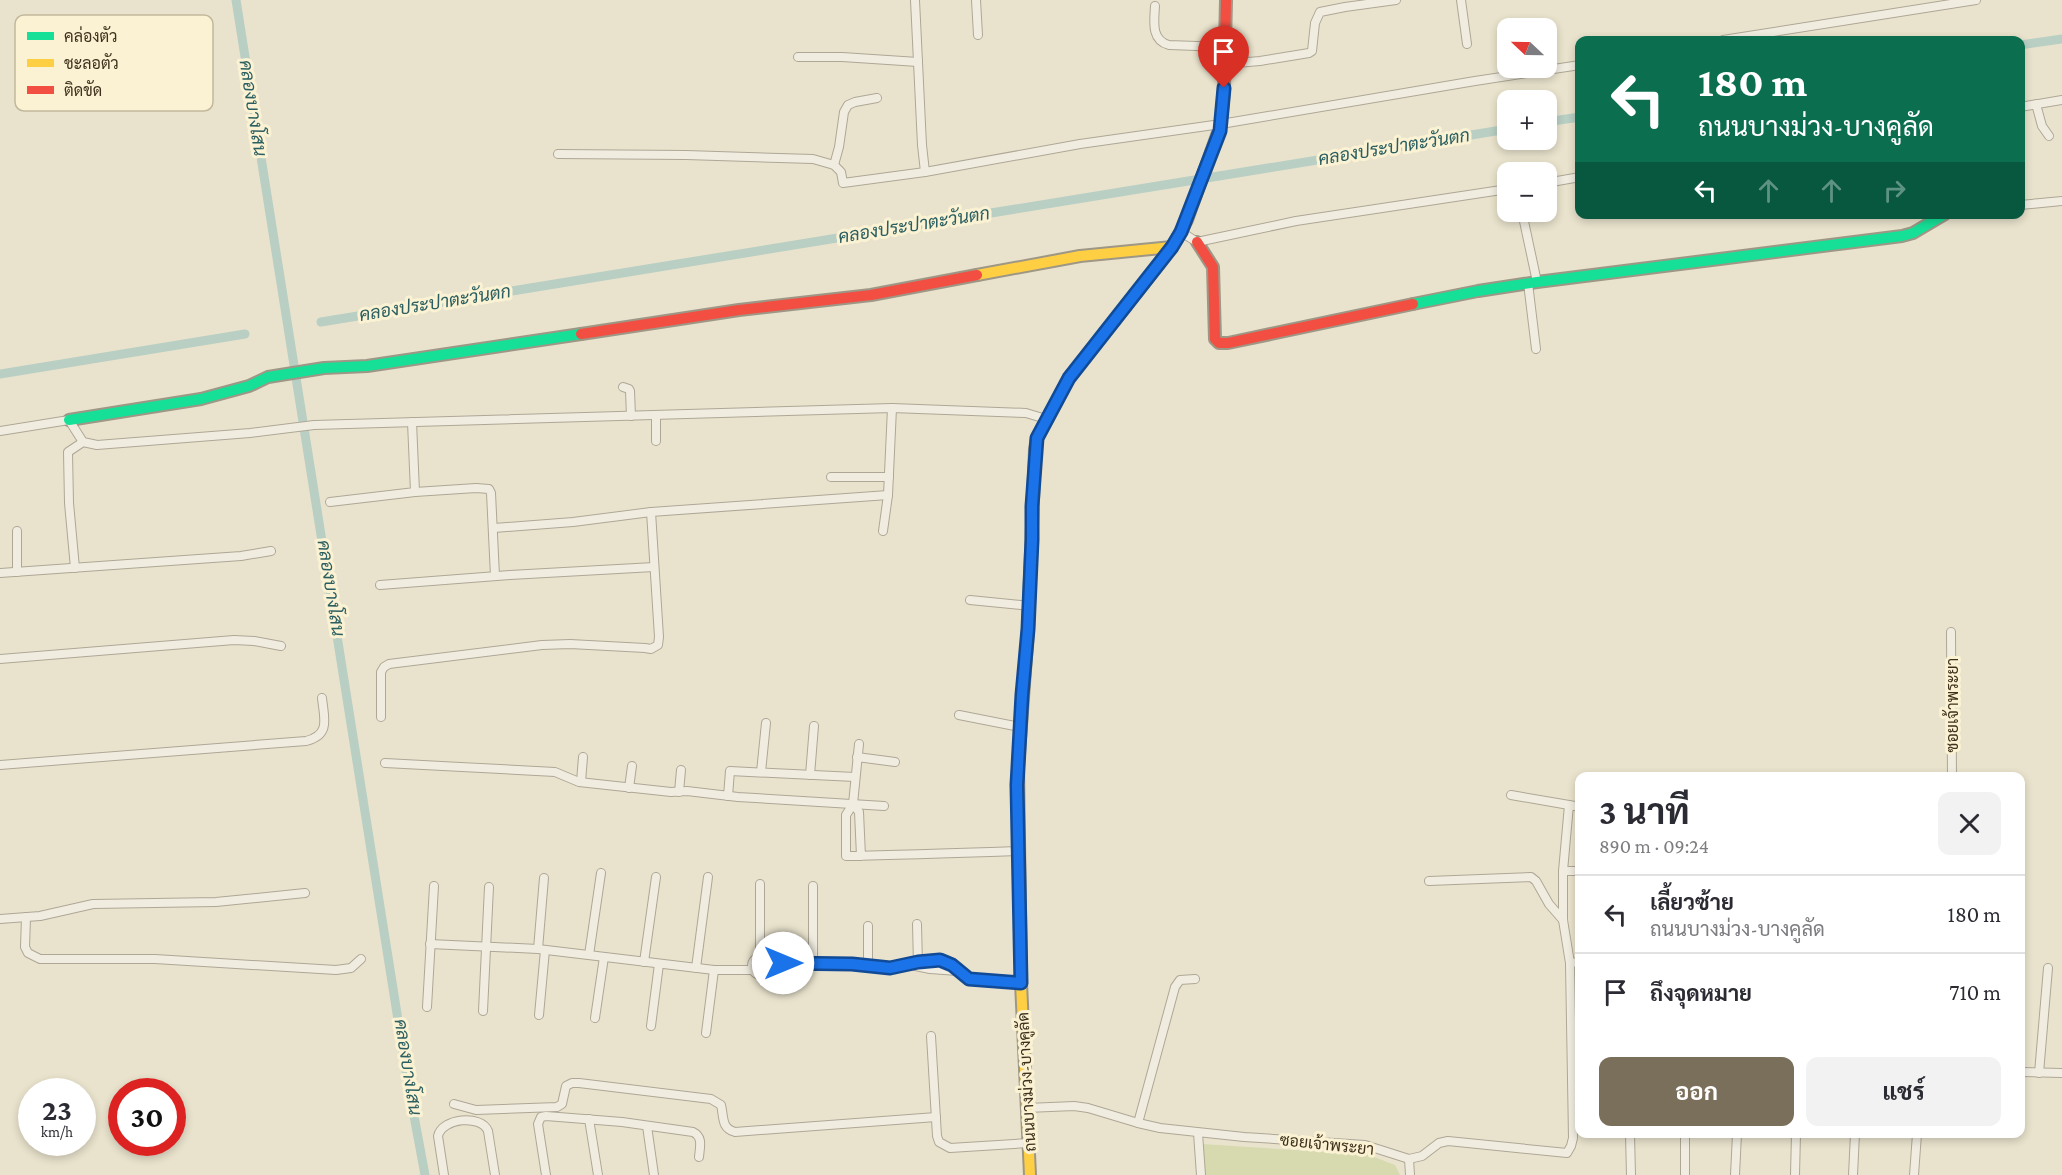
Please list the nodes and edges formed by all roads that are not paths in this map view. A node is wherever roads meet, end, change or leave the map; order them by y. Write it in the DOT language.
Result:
graph roads {
  1 [pos="915,0"];
  2 [pos="976,0"];
  3 [pos="1226,0"];
  4 [pos="1396,0"];
  5 [pos="1461,0"];
  6 [pos="1976,0"];
  7 [pos="1155,6"];
  8 [pos="978,35"];
  9 [pos="1748,36"];
  10 [pos="1467,44"];
  11 [pos="1224,47"];
  12 [pos="798,57"];
  13 [pos="918,62"];
  14 [pos="1224,64"];
  15 [pos="1575,66"];
  16 [pos="877,98"];
  17 [pos="2062,100"];
  18 [pos="2036,104"];
  19 [pos="2025,106"];
  20 [pos="1220,128"];
  21 [pos="2049,136"];
  22 [pos="558,154"];
  23 [pos="834,165"];
  24 [pos="925,172"];
  25 [pos="1575,178"];
  26 [pos="1557,181"];
  27 [pos="1497,191"];
  28 [pos="2062,201"];
  29 [pos="2025,205"];
  30 [pos="1936,219"];
  31 [pos="1523,222"];
  32 [pos="1181,232"];
  33 [pos="1197,242"];
  34 [pos="1172,247"];
  35 [pos="1532,282"];
  36 [pos="1536,349"];
  37 [pos="623,387"];
  38 [pos="892,408"];
  39 [pos="656,415"];
  40 [pos="631,416"];
  41 [pos="1046,418"];
  42 [pos="69,420"];
  43 [pos="412,422"];
  44 [pos="0,431"];
  45 [pos="656,441"];
  46 [pos="83,442"];
  47 [pos="831,477"];
  48 [pos="889,477"];
  49 [pos="415,492"];
  50 [pos="888,495"];
  51 [pos="330,502"];
  52 [pos="651,512"];
  53 [pos="494,528"];
  54 [pos="17,531"];
  55 [pos="883,531"];
  56 [pos="271,551"];
  57 [pos="654,567"];
  58 [pos="75,568"];
  59 [pos="17,572"];
  60 [pos="0,573"];
  61 [pos="495,576"];
  62 [pos="380,585"];
  63 [pos="970,600"];
  64 [pos="1030,606"];
  65 [pos="1951,632"];
  66 [pos="281,646"];
  67 [pos="0,659"];
  68 [pos="322,698"];
  69 [pos="959,715"];
  70 [pos="381,717"];
  71 [pos="766,723"];
  72 [pos="814,726"];
  73 [pos="1020,727"];
  74 [pos="859,744"];
  75 [pos="857,757"];
  76 [pos="583,758"];
  77 [pos="895,762"];
  78 [pos="385,763"];
  79 [pos="0,765"];
  80 [pos="633,766"];
  81 [pos="681,770"];
  82 [pos="761,772"];
  83 [pos="1952,772"];
  84 [pos="810,775"];
  85 [pos="855,777"];
  86 [pos="581,782"];
  87 [pos="629,788"];
  88 [pos="678,792"];
  89 [pos="1511,795"];
  90 [pos="728,796"];
  91 [pos="853,804"];
  92 [pos="1569,805"];
  93 [pos="884,806"];
  94 [pos="1575,806"];
  95 [pos="1018,851"];
  96 [pos="861,856"];
  97 [pos="1563,871"];
  98 [pos="1575,871"];
  99 [pos="601,873"];
  100 [pos="656,877"];
  101 [pos="708,877"];
  102 [pos="544,878"];
  103 [pos="1429,881"];
  104 [pos="760,884"];
  105 [pos="434,886"];
  106 [pos="813,886"];
  107 [pos="489,887"];
  108 [pos="305,893"];
  109 [pos="26,917"];
  110 [pos="0,919"];
  111 [pos="1563,920"];
  112 [pos="916,924"];
  113 [pos="868,926"];
  114 [pos="430,944"];
  115 [pos="486,947"];
  116 [pos="541,950"];
  117 [pos="589,955"];
  118 [pos="604,957"];
  119 [pos="760,957"];
  120 [pos="361,959"];
  121 [pos="644,962"];
  122 [pos="1575,962"];
  123 [pos="770,963"];
  124 [pos="1570,963"];
  125 [pos="659,964"];
  126 [pos="813,964"];
  127 [pos="915,964"];
  128 [pos="868,966"];
  129 [pos="696,968"];
  130 [pos="2048,968"];
  131 [pos="714,970"];
  132 [pos="753,970"];
  133 [pos="1195,979"];
  134 [pos="1021,983"];
  135 [pos="427,1007"];
  136 [pos="483,1011"];
  137 [pos="538,1015"];
  138 [pos="595,1018"];
  139 [pos="651,1026"];
  140 [pos="706,1033"];
  141 [pos="931,1036"];
  142 [pos="2025,1072"];
  143 [pos="2039,1073"];
  144 [pos="2062,1073"];
  145 [pos="454,1104"];
  146 [pos="1027,1108"];
  147 [pos="936,1117"];
  148 [pos="589,1119"];
  149 [pos="1138,1124"];
  150 [pos="647,1126"];
  151 [pos="1198,1133"];
  152 [pos="1630,1138"];
  153 [pos="1685,1138"];
  154 [pos="1737,1138"];
  155 [pos="1796,1138"];
  156 [pos="1855,1138"];
  157 [pos="1917,1138"];
  158 [pos="1028,1143"];
  159 [pos="699,1156"];
  160 [pos="1409,1159"];
  161 [pos="444,1175"];
  162 [pos="495,1175"];
  163 [pos="546,1175"];
  164 [pos="597,1175"];
  165 [pos="654,1175"];
  166 [pos="1030,1175"];
  167 [pos="1201,1175"];
  168 [pos="1410,1175"];
  169 [pos="1631,1175"];
  170 [pos="1685,1175"];
  171 [pos="1735,1175"];
  172 [pos="1795,1175"];
  173 [pos="1853,1175"];
  174 [pos="1914,1175"];
  1 -- 13 [label="street"];
  2 -- 8 [label="street"];
  3 -- 11 [label="street, ถนนบางม่วง-บางคูลัด"];
  4 -- 14 [label="street"];
  5 -- 10 [label="street"];
  6 -- 9 [label="street"];
  7 -- 11 [label="street"];
  11 -- 14 [label="street, ถนนบางม่วง-บางคูลัด"];
  12 -- 13 [label="street"];
  13 -- 24 [label="street"];
  14 -- 20 [label="street, ถนนบางม่วง-บางคูลัด"];
  15 -- 20 [label="street"];
  16 -- 23 [label="street"];
  17 -- 18 [label="street"];
  18 -- 19 [label="street"];
  18 -- 21 [label="street"];
  20 -- 24 [label="street"];
  20 -- 32 [label="street, ถนนบางม่วง-บางคูลัด"];
  22 -- 23 [label="street"];
  23 -- 24 [label="street"];
  25 -- 26 [label="street"];
  27 -- 33 [label="street"];
  28 -- 29 [label="street"];
  30 -- 35 [label="street"];
  31 -- 35 [label="street"];
  32 -- 33 [label="street"];
  32 -- 34 [label="street, ถนนบางม่วง-บางคูลัด"];
  33 -- 35 [label="street"];
  34 -- 41 [label="street, ถนนบางม่วง-บางคูลัด"];
  34 -- 42 [label="street"];
  35 -- 36 [label="street"];
  37 -- 40 [label="street"];
  38 -- 39 [label="street"];
  38 -- 41 [label="street"];
  38 -- 48 [label="street"];
  39 -- 40 [label="street"];
  39 -- 45 [label="street"];
  40 -- 43 [label="street"];
  41 -- 64 [label="street, ถนนบางม่วง-บางคูลัด"];
  42 -- 44 [label="street"];
  42 -- 46 [label="street"];
  43 -- 46 [label="street"];
  43 -- 49 [label="street"];
  46 -- 58 [label="street"];
  47 -- 48 [label="street"];
  48 -- 50 [label="street"];
  49 -- 51 [label="street"];
  49 -- 53 [label="street"];
  50 -- 52 [label="street"];
  50 -- 55 [label="street"];
  52 -- 53 [label="street"];
  52 -- 57 [label="street"];
  53 -- 61 [label="street"];
  54 -- 59 [label="street"];
  56 -- 58 [label="street"];
  57 -- 61 [label="street"];
  57 -- 70 [label="street"];
  58 -- 59 [label="street"];
  59 -- 60 [label="street"];
  61 -- 62 [label="street"];
  63 -- 64 [label="street"];
  64 -- 73 [label="street, ถนนบางม่วง-บางคูลัด"];
  65 -- 83 [label="street, ซอยเจ้าพระยา"];
  66 -- 67 [label="street"];
  68 -- 79 [label="street"];
  69 -- 73 [label="street"];
  71 -- 82 [label="street"];
  72 -- 84 [label="street"];
  73 -- 95 [label="street, ถนนบางม่วง-บางคูลัด"];
  74 -- 75 [label="street"];
  75 -- 77 [label="street"];
  75 -- 85 [label="street"];
  76 -- 86 [label="street"];
  78 -- 86 [label="street"];
  80 -- 87 [label="street"];
  81 -- 88 [label="street"];
  82 -- 84 [label="street"];
  82 -- 90 [label="street"];
  84 -- 85 [label="street"];
  85 -- 91 [label="street"];
  86 -- 87 [label="street"];
  87 -- 88 [label="street"];
  88 -- 90 [label="street"];
  89 -- 92 [label="street"];
  90 -- 91 [label="street"];
  91 -- 93 [label="street"];
  91 -- 96 [label="street"];
  91 -- 96 [label="street"];
  92 -- 94 [label="street"];
  92 -- 97 [label="street"];
  95 -- 96 [label="street"];
  95 -- 134 [label="street, ถนนบางม่วง-บางคูลัด"];
  97 -- 98 [label="street"];
  97 -- 111 [label="street"];
  99 -- 117 [label="street"];
  100 -- 121 [label="street"];
  101 -- 129 [label="street"];
  102 -- 116 [label="street"];
  103 -- 111 [label="street"];
  104 -- 119 [label="street"];
  105 -- 114 [label="street"];
  106 -- 126 [label="street"];
  107 -- 115 [label="street"];
  108 -- 109 [label="street"];
  109 -- 110 [label="street"];
  109 -- 120 [label="street"];
  111 -- 124 [label="street"];
  112 -- 127 [label="street"];
  113 -- 128 [label="street"];
  114 -- 115 [label="street"];
  114 -- 135 [label="street"];
  115 -- 116 [label="street"];
  115 -- 136 [label="street"];
  116 -- 117 [label="street"];
  116 -- 137 [label="street"];
  117 -- 118 [label="street"];
  118 -- 121 [label="street"];
  118 -- 138 [label="street"];
  119 -- 123 [label="street"];
  119 -- 132 [label="street"];
  121 -- 125 [label="street"];
  122 -- 124 [label="street"];
  123 -- 126 [label="street"];
  123 -- 132 [label="street"];
  124 -- 160 [label="street"];
  125 -- 129 [label="street"];
  125 -- 139 [label="street"];
  126 -- 128 [label="street"];
  127 -- 128 [label="street"];
  127 -- 134 [label="street"];
  129 -- 131 [label="street"];
  130 -- 143 [label="street"];
  131 -- 132 [label="street"];
  131 -- 140 [label="street"];
  133 -- 149 [label="street"];
  134 -- 146 [label="street, ถนนบางม่วง-บางคูลัด"];
  141 -- 147 [label="street"];
  142 -- 143 [label="street"];
  143 -- 144 [label="street"];
  145 -- 147 [label="street"];
  146 -- 149 [label="street, ซอยเจ้าพระยา"];
  146 -- 158 [label="street, ถนนบางม่วง-บางคูลัด"];
  147 -- 158 [label="street"];
  148 -- 150 [label="street"];
  148 -- 163 [label="street"];
  148 -- 164 [label="street"];
  149 -- 151 [label="street, ซอยเจ้าพระยา"];
  150 -- 159 [label="street"];
  150 -- 165 [label="street"];
  151 -- 160 [label="street, ซอยเจ้าพระยา"];
  151 -- 167 [label="street"];
  152 -- 169 [label="street"];
  153 -- 170 [label="street"];
  154 -- 171 [label="street"];
  155 -- 172 [label="street"];
  156 -- 173 [label="street"];
  157 -- 174 [label="street"];
  158 -- 166 [label="street, ถนนบางม่วง-บางคูลัด"];
  160 -- 168 [label="street"];
  161 -- 162 [label="street"];
}
